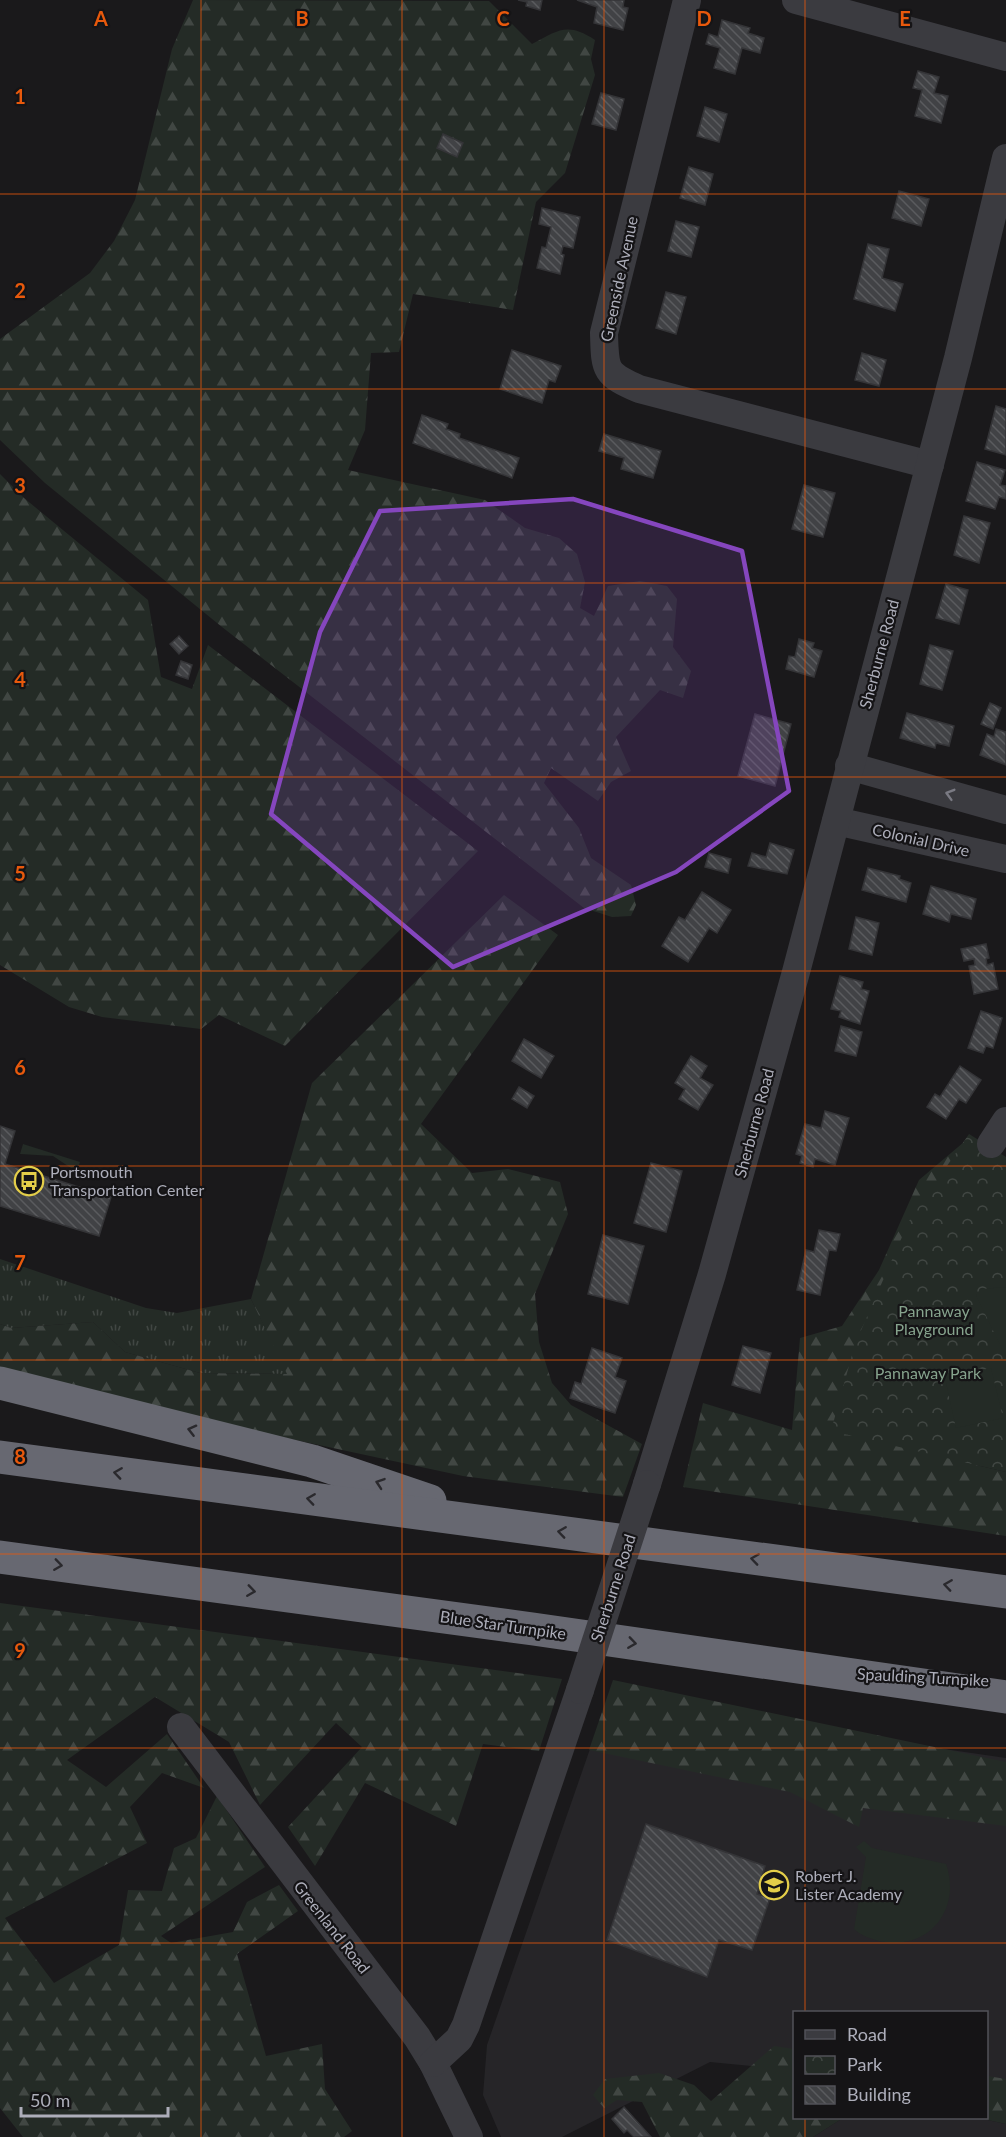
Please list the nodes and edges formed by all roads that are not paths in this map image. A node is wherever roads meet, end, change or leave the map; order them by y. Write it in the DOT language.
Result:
graph roads {
  1 [pos="687,0"];
  2 [pos="796,0"];
  3 [pos="1006,57"];
  4 [pos="1006,158"];
  5 [pos="930,465"];
  6 [pos="849,766"];
  7 [pos="1006,810"];
  8 [pos="836,821"];
  9 [pos="1006,859"];
  10 [pos="0,1383"];
  11 [pos="0,1457"];
  12 [pos="494,1523"];
  13 [pos="0,1557"];
  14 [pos="1006,1592"];
  15 [pos="839,1672"];
  16 [pos="1006,1682"];
  17 [pos="1006,1697"];
  18 [pos="181,1727"];
  19 [pos="433,2063"];
  20 [pos="469,2137"];
  1 -- 5 [label="street, Greenside Avenue"];
  2 -- 3 [label="street"];
  4 -- 5 [label="street, Sherburne Road"];
  5 -- 6 [label="street, Sherburne Road"];
  7 -- 6 [label="street, one-way"];
  6 -- 8 [label="street, Sherburne Road"];
  8 -- 9 [label="street, Colonial Drive"];
  8 -- 19 [label="street, Sherburne Road, bridge"];
  12 -- 10 [label="highway, one-way"];
  12 -- 11 [label="highway, one-way"];
  14 -- 12 [label="highway, one-way"];
  13 -- 15 [label="highway, Blue Star Turnpike, one-way"];
  15 -- 16 [label="highway, Spaulding Turnpike"];
  15 -- 17 [label="highway, Blue Star Turnpike"];
  18 -- 19 [label="street, Greenland Road"];
  19 -- 20 [label="street, Greenland Road"];
}
